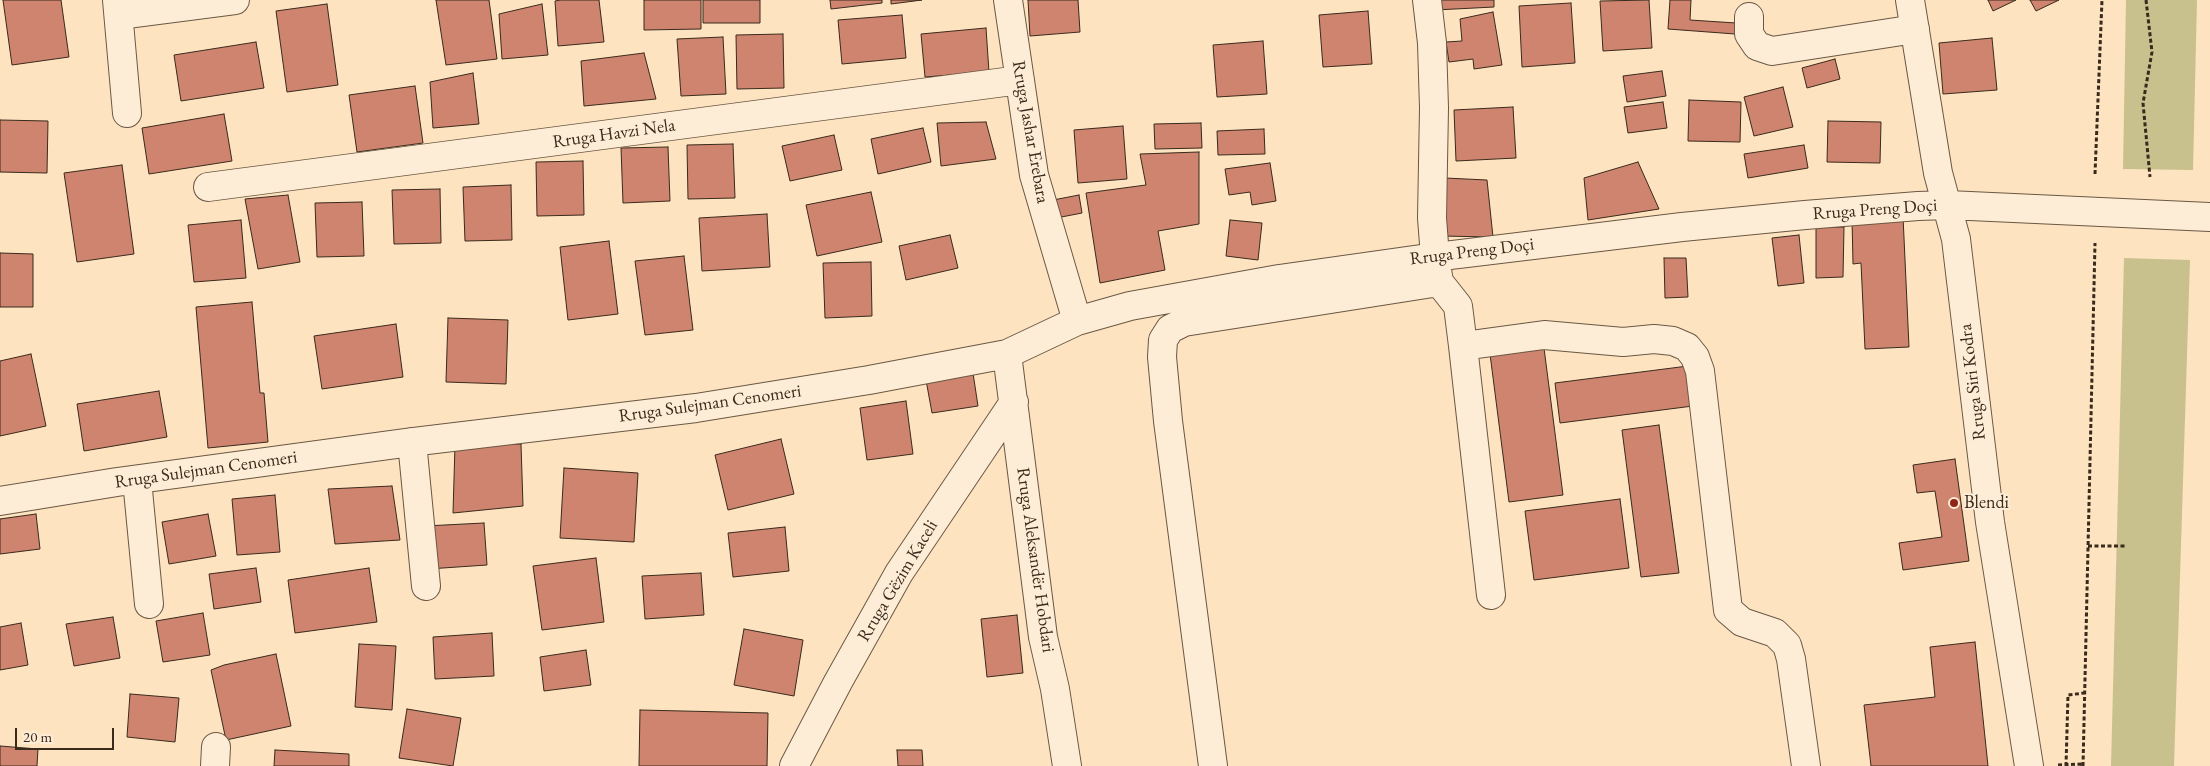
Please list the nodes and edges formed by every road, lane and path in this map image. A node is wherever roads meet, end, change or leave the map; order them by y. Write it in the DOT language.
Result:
graph roads {
  1 [pos="234,0"];
  2 [pos="1008,0"];
  3 [pos="1427,0"];
  4 [pos="1910,0"];
  5 [pos="2102,0"];
  6 [pos="2146,0"];
  7 [pos="118,7"];
  8 [pos="1749,17"];
  9 [pos="1915,29"];
  10 [pos="1020,80"];
  11 [pos="126,113"];
  12 [pos="2096,174"];
  13 [pos="2150,177"];
  14 [pos="208,187"];
  15 [pos="1948,206"];
  16 [pos="2210,217"];
  17 [pos="2095,238"];
  18 [pos="1437,269"];
  19 [pos="1077,321"];
  20 [pos="1463,346"];
  21 [pos="1007,354"];
  22 [pos="1014,402"];
  23 [pos="412,442"];
  24 [pos="137,480"];
  25 [pos="0,501"];
  26 [pos="2088,546"];
  27 [pos="2127,546"];
  28 [pos="426,586"];
  29 [pos="1491,595"];
  30 [pos="150,604"];
  31 [pos="2084,693"];
  32 [pos="2066,765"];
  33 [pos="2083,765"];
  34 [pos="794,766"];
  35 [pos="1067,766"];
  36 [pos="1214,766"];
  37 [pos="1806,766"];
  38 [pos="2029,766"];
  39 [pos="2050,766"];
  1 -- 7 [label="street"];
  2 -- 10 [label="street, Rruga Jashar Erebara"];
  3 -- 18 [label="street"];
  4 -- 9 [label="street, Rruga Siri Kodra"];
  5 -- 12 [label="path"];
  6 -- 13 [label="path"];
  7 -- 11 [label="street"];
  8 -- 9 [label="street"];
  9 -- 15 [label="street, Rruga Siri Kodra"];
  10 -- 14 [label="street, Rruga Havzi Nela"];
  10 -- 19 [label="street, Rruga Jashar Erebara"];
  15 -- 16 [label="street, Rruga Preng Doçi"];
  15 -- 18 [label="street, Rruga Preng Doçi"];
  15 -- 38 [label="street, Rruga Siri Kodra"];
  17 -- 26 [label="path"];
  18 -- 19 [label="street, Rruga Preng Doçi"];
  18 -- 20 [label="street"];
  18 -- 36 [label="street"];
  19 -- 21 [label="street, Rruga Preng Doçi"];
  20 -- 29 [label="street"];
  20 -- 37 [label="street"];
  21 -- 22 [label="street, Rruga Aleksandër Hobdari"];
  21 -- 23 [label="street, Rruga Sulejman Cenomeri"];
  22 -- 34 [label="street, Rruga Gëzim Kaceli"];
  22 -- 35 [label="street, Rruga Aleksandër Hobdari"];
  23 -- 24 [label="street, Rruga Sulejman Cenomeri"];
  23 -- 28 [label="street"];
  24 -- 25 [label="street, Rruga Sulejman Cenomeri"];
  24 -- 30 [label="street"];
  26 -- 27 [label="path"];
  26 -- 31 [label="path"];
  31 -- 32 [label="path"];
  31 -- 33 [label="path"];
  32 -- 33 [label="path"];
  32 -- 39 [label="path"];
}
